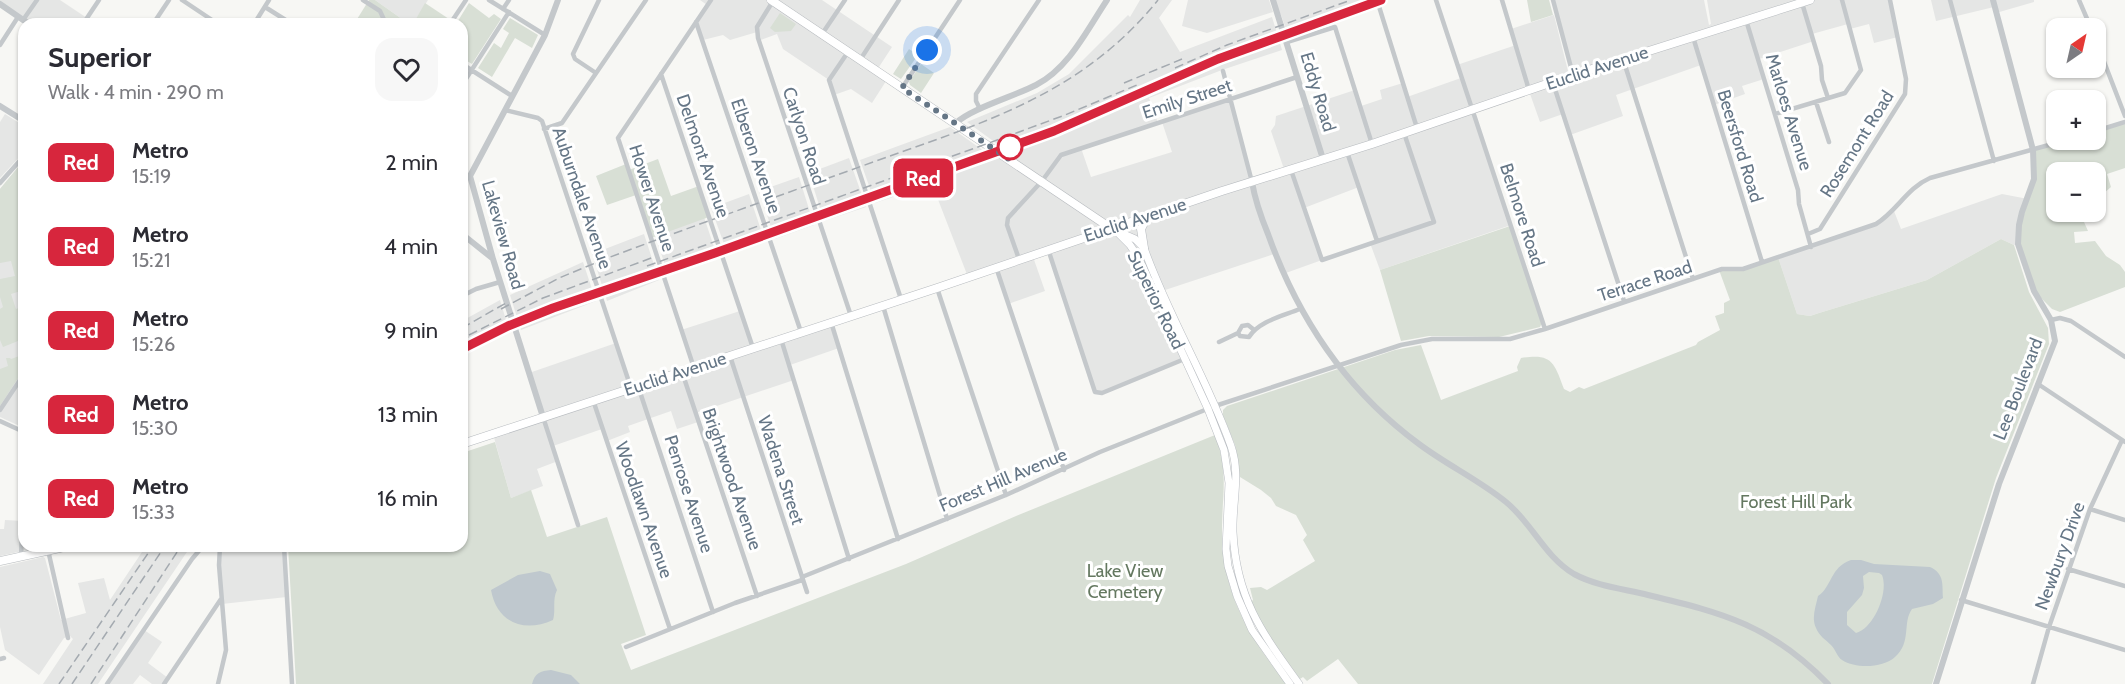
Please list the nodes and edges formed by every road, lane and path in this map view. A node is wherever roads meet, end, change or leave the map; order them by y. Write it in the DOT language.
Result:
graph roads {
  1 [pos="37,0"];
  2 [pos="99,0"];
  3 [pos="169,0"];
  4 [pos="182,0"];
  5 [pos="269,0"];
  6 [pos="363,0"];
  7 [pos="466,0"];
  8 [pos="489,0"];
  9 [pos="509,0"];
  10 [pos="558,0"];
  11 [pos="599,0"];
  12 [pos="646,0"];
  13 [pos="711,0"];
  14 [pos="845,0"];
  15 [pos="899,0"];
  16 [pos="960,0"];
  17 [pos="1039,0"];
  18 [pos="1107,0"];
  19 [pos="1273,0"];
  20 [pos="1377,0"];
  21 [pos="1436,0"];
  22 [pos="1502,0"];
  23 [pos="1553,0"];
  24 [pos="1810,0"];
  25 [pos="1842,0"];
  26 [pos="1890,0"];
  27 [pos="1950,0"];
  28 [pos="1993,0"];
  29 [pos="2079,0"];
  30 [pos="775,1"];
  31 [pos="1802,3"];
  32 [pos="0,4"];
  33 [pos="265,7"];
  34 [pos="503,9"];
  35 [pos="509,12"];
  36 [pos="20,18"];
  37 [pos="24,18"];
  38 [pos="87,18"];
  39 [pos="157,18"];
  40 [pos="209,18"];
  41 [pos="258,18"];
  42 [pos="282,18"];
  43 [pos="383,18"];
  44 [pos="454,18"];
  45 [pos="2087,18"];
  46 [pos="1746,20"];
  47 [pos="696,21"];
  48 [pos="18,25"];
  49 [pos="822,34"];
  50 [pos="545,35"];
  51 [pos="1693,38"];
  52 [pos="1287,42"];
  53 [pos="0,45"];
  54 [pos="848,52"];
  55 [pos="1623,59"];
  56 [pos="860,60"];
  57 [pos="2106,67"];
  58 [pos="468,68"];
  59 [pos="471,70"];
  60 [pos="1223,71"];
  61 [pos="596,73"];
  62 [pos="661,74"];
  63 [pos="468,75"];
  64 [pos="1573,75"];
  65 [pos="1298,77"];
  66 [pos="1553,83"];
  67 [pos="902,88"];
  68 [pos="1529,90"];
  69 [pos="512,96"];
  70 [pos="1828,98"];
  71 [pos="1230,99"];
  72 [pos="1816,102"];
  73 [pos="0,106"];
  74 [pos="1472,109"];
  75 [pos="505,110"];
  76 [pos="980,110"];
  77 [pos="1775,114"];
  78 [pos="2125,116"];
  79 [pos="18,118"];
  80 [pos="2125,122"];
  81 [pos="956,123"];
  82 [pos="1416,128"];
  83 [pos="2106,128"];
  84 [pos="544,129"];
  85 [pos="1404,133"];
  86 [pos="1829,142"];
  87 [pos="1372,144"];
  88 [pos="2046,146"];
  89 [pos="2033,150"];
  90 [pos="1347,152"];
  91 [pos="1323,159"];
  92 [pos="1994,161"];
  93 [pos="18,163"];
  94 [pos="1291,170"];
  95 [pos="1042,181"];
  96 [pos="1252,182"];
  97 [pos="0,183"];
  98 [pos="1148,217"];
  99 [pos="1112,229"];
  100 [pos="1820,229"];
  101 [pos="1808,234"];
  102 [pos="468,239"];
  103 [pos="1377,241"];
  104 [pos="1825,242"];
  105 [pos="1811,246"];
  106 [pos="1144,248"];
  107 [pos="1048,249"];
  108 [pos="493,259"];
  109 [pos="1019,259"];
  110 [pos="1762,262"];
  111 [pos="996,267"];
  112 [pos="1693,279"];
  113 [pos="500,282"];
  114 [pos="937,288"];
  115 [pos="468,293"];
  116 [pos="901,299"];
  117 [pos="1624,301"];
  118 [pos="883,306"];
  119 [pos="1300,309"];
  120 [pos="851,316"];
  121 [pos="2051,320"];
  122 [pos="831,322"];
  123 [pos="1253,329"];
  124 [pos="1545,329"];
  125 [pos="801,332"];
  126 [pos="1238,333"];
  127 [pos="781,339"];
  128 [pos="1219,342"];
  129 [pos="753,348"];
  130 [pos="730,356"];
  131 [pos="1188,357"];
  132 [pos="2125,357"];
  133 [pos="1337,366"];
  134 [pos="694,368"];
  135 [pos="682,372"];
  136 [pos="18,383"];
  137 [pos="2038,384"];
  138 [pos="634,387"];
  139 [pos="593,400"];
  140 [pos="1211,407"];
  141 [pos="0,410"];
  142 [pos="543,417"];
  143 [pos="0,421"];
  144 [pos="18,429"];
  145 [pos="2123,441"];
  146 [pos="468,442"];
  147 [pos="1064,470"];
  148 [pos="1006,495"];
  149 [pos="2090,509"];
  150 [pos="947,519"];
  151 [pos="1230,520"];
  152 [pos="2125,520"];
  153 [pos="578,525"];
  154 [pos="898,539"];
  155 [pos="21,552"];
  156 [pos="40,552"];
  157 [pos="48,552"];
  158 [pos="198,552"];
  159 [pos="220,552"];
  160 [pos="284,552"];
  161 [pos="1236,556"];
  162 [pos="21,557"];
  163 [pos="1227,557"];
  164 [pos="849,559"];
  165 [pos="0,561"];
  166 [pos="2068,569"];
  167 [pos="802,578"];
  168 [pos="2125,586"];
  169 [pos="807,592"];
  170 [pos="757,596"];
  171 [pos="221,598"];
  172 [pos="1961,600"];
  173 [pos="713,612"];
  174 [pos="2049,627"];
  175 [pos="670,629"];
  176 [pos="68,638"];
  177 [pos="626,647"];
  178 [pos="2125,650"];
  179 [pos="107,684"];
  180 [pos="164,684"];
  181 [pos="218,684"];
  182 [pos="292,684"];
  183 [pos="1290,684"];
  184 [pos="1299,684"];
  185 [pos="1828,684"];
  186 [pos="1936,684"];
  187 [pos="2033,684"];
  1 -- 37 [label="street"];
  2 -- 38 [label="street"];
  3 -- 39 [label="street"];
  4 -- 40 [label="street"];
  5 -- 33 [label="street"];
  6 -- 43 [label="street"];
  7 -- 44 [label="street"];
  8 -- 34 [label="street"];
  9 -- 34 [label="street"];
  10 -- 50 [label="street, Lakeview Road"];
  11 -- 61 [label="street"];
  12 -- 61 [label="street"];
  13 -- 47 [label="street"];
  14 -- 49 [label="street"];
  15 -- 56 [label="street"];
  16 -- 67 [label="street"];
  17 -- 76 [label="street"];
  18 -- 76 [label="street"];
  19 -- 52 [label="street, Eddy Road"];
  20 -- 82 [label="street"];
  21 -- 74 [label="street, Belmore Road"];
  22 -- 68 [label="street"];
  23 -- 64 [label="street"];
  24 -- 31 [label="main road, Euclid Avenue"];
  25 -- 70 [label="street"];
  26 -- 100 [label="street, Rosemont Road"];
  27 -- 92 [label="street"];
  28 -- 89 [label="street, Lee Boulevard"];
  29 -- 45 [label="street"];
  30 -- 49 [label="main road"];
  30 -- 120 [label="street, Carlyon Road"];
  31 -- 46 [label="main road, Euclid Avenue"];
  31 -- 70 [label="street"];
  32 -- 36 [label="street"];
  33 -- 41 [label="street"];
  33 -- 42 [label="street"];
  34 -- 35 [label="street"];
  35 -- 50 [label="street"];
  35 -- 59 [label="street"];
  46 -- 51 [label="main road, Euclid Avenue"];
  46 -- 77 [label="street, Marloes Avenue"];
  47 -- 62 [label="street"];
  47 -- 125 [label="street, Elberon Avenue"];
  48 -- 53 [label="street"];
  49 -- 54 [label="main road"];
  50 -- 69 [label="street, Lakeview Road"];
  51 -- 55 [label="main road, Euclid Avenue"];
  51 -- 110 [label="street, Beersford Road"];
  52 -- 65 [label="street, Eddy Road"];
  52 -- 87 [label="street"];
  54 -- 56 [label="main road"];
  54 -- 116 [label="street"];
  55 -- 64 [label="main road, Euclid Avenue"];
  55 -- 112 [label="street"];
  56 -- 67 [label="main road"];
  57 -- 78 [label="street"];
  58 -- 59 [label="street"];
  59 -- 63 [label="street"];
  59 -- 69 [label="street"];
  60 -- 71 [label="street"];
  61 -- 84 [label="street"];
  62 -- 129 [label="street, Delmont Avenue"];
  62 -- 134 [label="street, Hower Avenue"];
  64 -- 66 [label="main road, Euclid Avenue"];
  65 -- 71 [label="street, Emily Street"];
  65 -- 91 [label="street, Eddy Road"];
  66 -- 68 [label="main road, Euclid Avenue"];
  66 -- 117 [label="street"];
  67 -- 81 [label="main road"];
  68 -- 74 [label="main road, Euclid Avenue"];
  69 -- 75 [label="street, Lakeview Road"];
  70 -- 72 [label="street"];
  71 -- 95 [label="street, Emily Street"];
  71 -- 96 [label="street"];
  72 -- 77 [label="street"];
  72 -- 86 [label="street"];
  73 -- 79 [label="street"];
  74 -- 82 [label="main road, Euclid Avenue"];
  74 -- 124 [label="street, Belmore Road"];
  75 -- 84 [label="street, Auburndale Avenue"];
  75 -- 108 [label="street, Lakeview Road"];
  76 -- 81 [label="street"];
  77 -- 101 [label="street, Marloes Avenue"];
  80 -- 83 [label="street"];
  81 -- 95 [label="main road"];
  82 -- 85 [label="main road, Euclid Avenue"];
  84 -- 138 [label="street, Auburndale Avenue"];
  85 -- 87 [label="main road, Euclid Avenue"];
  85 -- 103 [label="street"];
  87 -- 90 [label="main road, Euclid Avenue"];
  88 -- 89 [label="street, Terrace Road"];
  89 -- 92 [label="street, Terrace Road"];
  89 -- 121 [label="street, Lee Boulevard"];
  90 -- 91 [label="main road, Euclid Avenue"];
  90 -- 103 [label="street"];
  91 -- 94 [label="main road, Euclid Avenue"];
  92 -- 104 [label="street, Terrace Road"];
  93 -- 97 [label="street"];
  94 -- 96 [label="main road, Euclid Avenue"];
  94 -- 103 [label="street"];
  95 -- 99 [label="main road"];
  95 -- 109 [label="street, Emily Street"];
  96 -- 98 [label="main road, Euclid Avenue"];
  96 -- 119 [label="street"];
  98 -- 99 [label="main road, Euclid Avenue"];
  98 -- 106 [label="main road"];
  99 -- 106 [label="main road, Superior Road"];
  99 -- 107 [label="main road, Euclid Avenue"];
  99 -- 131 [label="main road, Superior Road"];
  100 -- 101 [label="street"];
  100 -- 104 [label="street"];
  101 -- 105 [label="street, Marloes Avenue"];
  102 -- 108 [label="street"];
  104 -- 105 [label="street, Terrace Road"];
  105 -- 110 [label="street, Terrace Road"];
  106 -- 131 [label="main road, Superior Road"];
  107 -- 109 [label="main road, Euclid Avenue"];
  107 -- 131 [label="street"];
  108 -- 113 [label="street, Lakeview Road"];
  109 -- 111 [label="main road, Euclid Avenue"];
  110 -- 112 [label="street, Terrace Road"];
  111 -- 114 [label="main road, Euclid Avenue"];
  111 -- 147 [label="street"];
  112 -- 117 [label="street, Terrace Road"];
  113 -- 115 [label="street"];
  113 -- 142 [label="street, Lakeview Road"];
  114 -- 116 [label="main road, Euclid Avenue"];
  114 -- 148 [label="street"];
  116 -- 118 [label="main road, Euclid Avenue"];
  117 -- 124 [label="street, Terrace Road"];
  118 -- 120 [label="main road, Euclid Avenue"];
  118 -- 150 [label="street"];
  119 -- 123 [label="street"];
  119 -- 133 [label="street"];
  120 -- 122 [label="main road, Euclid Avenue"];
  121 -- 132 [label="street"];
  121 -- 137 [label="street, Lee Boulevard"];
  122 -- 125 [label="main road, Euclid Avenue"];
  122 -- 154 [label="street"];
  123 -- 126 [label="street"];
  123 -- 126 [label="street"];
  124 -- 133 [label="street, Terrace Road"];
  125 -- 127 [label="main road, Euclid Avenue"];
  126 -- 128 [label="street"];
  127 -- 129 [label="main road, Euclid Avenue"];
  127 -- 164 [label="street"];
  129 -- 130 [label="main road, Euclid Avenue"];
  130 -- 134 [label="main road, Euclid Avenue"];
  130 -- 167 [label="street, Wadena Street"];
  131 -- 140 [label="main road, Superior Road"];
  133 -- 140 [label="street, Terrace Road"];
  133 -- 185 [label="street"];
  134 -- 135 [label="main road, Euclid Avenue"];
  135 -- 138 [label="main road, Euclid Avenue"];
  135 -- 170 [label="street, Brightwood Avenue"];
  136 -- 141 [label="street"];
  137 -- 145 [label="street"];
  137 -- 172 [label="street, Lee Boulevard"];
  138 -- 139 [label="main road, Euclid Avenue"];
  138 -- 173 [label="street, Penrose Avenue"];
  139 -- 142 [label="main road, Euclid Avenue"];
  139 -- 175 [label="street, Woodlawn Avenue"];
  140 -- 147 [label="street, Forest Hill Avenue"];
  140 -- 151 [label="main road, Superior Road"];
  142 -- 146 [label="main road, Euclid Avenue"];
  142 -- 153 [label="street, Lakeview Road"];
  143 -- 144 [label="street"];
  145 -- 149 [label="street, Newbury Drive"];
  147 -- 148 [label="street, Forest Hill Avenue"];
  148 -- 150 [label="street, Forest Hill Avenue"];
  149 -- 152 [label="street"];
  149 -- 166 [label="street, Newbury Drive"];
  150 -- 154 [label="street, Forest Hill Avenue"];
  151 -- 161 [label="main road, Superior Road"];
  151 -- 163 [label="main road, Superior Road"];
  154 -- 164 [label="street, Forest Hill Avenue"];
  155 -- 162 [label="street"];
  156 -- 162 [label="main road"];
  157 -- 176 [label="street"];
  158 -- 179 [label="street"];
  159 -- 171 [label="street"];
  160 -- 182 [label="street"];
  161 -- 163 [label="street"];
  161 -- 184 [label="main road, Superior Road"];
  162 -- 165 [label="main road"];
  163 -- 183 [label="main road, Superior Road"];
  164 -- 167 [label="street, Forest Hill Avenue"];
  166 -- 168 [label="street"];
  166 -- 174 [label="street, Newbury Drive"];
  167 -- 169 [label="street, Wadena Street"];
  167 -- 170 [label="street, Forest Hill Avenue"];
  170 -- 173 [label="street, Forest Hill Avenue"];
  171 -- 180 [label="street"];
  171 -- 181 [label="street"];
  172 -- 174 [label="street"];
  172 -- 186 [label="street, Lee Boulevard"];
  173 -- 175 [label="street, Forest Hill Avenue"];
  174 -- 178 [label="street"];
  174 -- 187 [label="street, Newbury Drive"];
  175 -- 177 [label="street, Forest Hill Avenue"];
}
